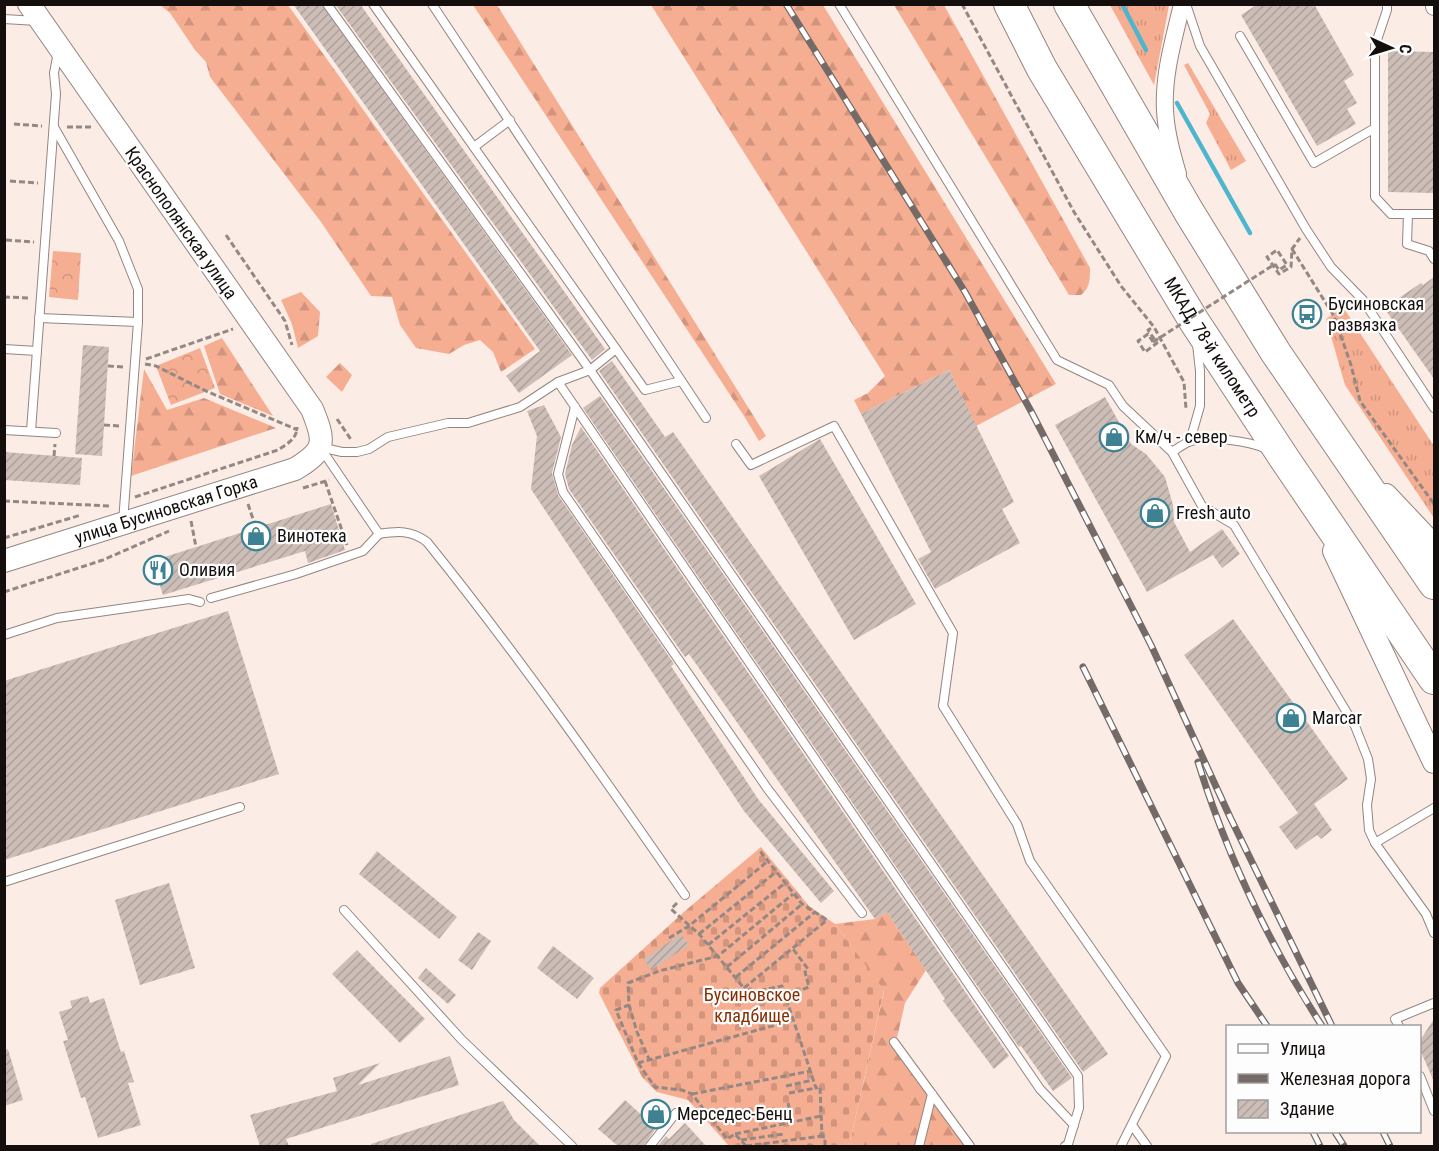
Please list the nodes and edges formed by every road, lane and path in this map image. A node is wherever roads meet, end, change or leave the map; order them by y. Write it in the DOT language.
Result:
graph roads {
  1 [pos="327,4"];
  2 [pos="373,4"];
  3 [pos="432,4"];
  4 [pos="839,4"];
  5 [pos="962,4"];
  6 [pos="1009,4"];
  7 [pos="1069,4"];
  8 [pos="1184,4"];
  9 [pos="1387,4"];
  10 [pos="34,13"];
  11 [pos="4,19"];
  12 [pos="1240,36"];
  13 [pos="58,49"];
  14 [pos="87,118"];
  15 [pos="510,120"];
  16 [pos="14,124"];
  17 [pos="54,127"];
  18 [pos="1375,128"];
  19 [pos="474,147"];
  20 [pos="10,181"];
  21 [pos="50,184"];
  22 [pos="1189,212"];
  23 [pos="1408,214"];
  24 [pos="1434,214"];
  25 [pos="226,235"];
  26 [pos="6,240"];
  27 [pos="45,242"];
  28 [pos="1434,259"];
  29 [pos="4,297"];
  30 [pos="41,299"];
  31 [pos="39,318"];
  32 [pos="1194,321"];
  33 [pos="138,322"];
  34 [pos="1154,327"];
  35 [pos="238,328"];
  36 [pos="4,349"];
  37 [pos="616,349"];
  38 [pos="37,351"];
  39 [pos="295,355"];
  40 [pos="135,362"];
  41 [pos="156,366"];
  42 [pos="590,370"];
  43 [pos="681,381"];
  44 [pos="558,382"];
  45 [pos="1431,397"];
  46 [pos="1185,403"];
  47 [pos="574,407"];
  48 [pos="1434,408"];
  49 [pos="334,414"];
  50 [pos="295,418"];
  51 [pos="706,418"];
  52 [pos="4,430"];
  53 [pos="297,430"];
  54 [pos="31,431"];
  55 [pos="56,433"];
  56 [pos="1190,441"];
  57 [pos="736,444"];
  58 [pos="320,447"];
  59 [pos="1340,448"];
  60 [pos="357,452"];
  61 [pos="1172,452"];
  62 [pos="1284,458"];
  63 [pos="340,477"];
  64 [pos="325,481"];
  65 [pos="1304,488"];
  66 [pos="292,491"];
  67 [pos="4,501"];
  68 [pos="124,501"];
  69 [pos="249,504"];
  70 [pos="1434,504"];
  71 [pos="99,509"];
  72 [pos="88,513"];
  73 [pos="116,515"];
  74 [pos="181,525"];
  75 [pos="256,528"];
  76 [pos="172,529"];
  77 [pos="379,534"];
  78 [pos="4,536"];
  79 [pos="1434,546"];
  80 [pos="196,547"];
  81 [pos="350,552"];
  82 [pos="4,561"];
  83 [pos="1434,584"];
  84 [pos="4,592"];
  85 [pos="211,598"];
  86 [pos="200,602"];
  87 [pos="4,635"];
  88 [pos="1434,679"];
  89 [pos="1434,762"];
  90 [pos="240,807"];
  91 [pos="1434,808"];
  92 [pos="1375,843"];
  93 [pos="760,851"];
  94 [pos="768,861"];
  95 [pos="776,872"];
  96 [pos="4,882"];
  97 [pos="785,883"];
  98 [pos="793,894"];
  99 [pos="685,895"];
  100 [pos="802,904"];
  101 [pos="344,910"];
  102 [pos="814,912"];
  103 [pos="862,913"];
  104 [pos="689,926"];
  105 [pos="1434,933"];
  106 [pos="699,934"];
  107 [pos="669,938"];
  108 [pos="708,945"];
  109 [pos="792,948"];
  110 [pos="718,956"];
  111 [pos="727,967"];
  112 [pos="736,978"];
  113 [pos="744,988"];
  114 [pos="786,996"];
  115 [pos="1434,1002"];
  116 [pos="629,1005"];
  117 [pos="794,1020"];
  118 [pos="1398,1025"];
  119 [pos="894,1042"];
  120 [pos="649,1060"];
  121 [pos="638,1063"];
  122 [pos="811,1071"];
  123 [pos="813,1080"];
  124 [pos="1421,1081"];
  125 [pos="786,1086"];
  126 [pos="816,1088"];
  127 [pos="789,1093"];
  128 [pos="692,1094"];
  129 [pos="932,1094"];
  130 [pos="788,1103"];
  131 [pos="1434,1111"];
  132 [pos="676,1113"];
  133 [pos="821,1116"];
  134 [pos="793,1122"];
  135 [pos="1074,1125"];
  136 [pos="1132,1125"];
  137 [pos="735,1134"];
  138 [pos="784,1134"];
  139 [pos="822,1136"];
  140 [pos="741,1140"];
  141 [pos="572,1146"];
  142 [pos="650,1146"];
  143 [pos="746,1146"];
  144 [pos="807,1146"];
  145 [pos="813,1146"];
  146 [pos="825,1146"];
  147 [pos="919,1146"];
  148 [pos="970,1146"];
  149 [pos="1065,1146"];
  150 [pos="1121,1146"];
  151 [pos="1147,1146"];
  1 -- 42 [label="lane"];
  2 -- 19 [label="lane"];
  3 -- 15 [label="lane"];
  4 -- 61 [label="lane"];
  5 -- 34 [label="path"];
  6 -- 32 [label="highway, МКАД, 78-й километр"];
  7 -- 22 [label="highway"];
  8 -- 22 [label="street"];
  8 -- 45 [label="lane"];
  9 -- 18 [label="lane"];
  10 -- 11 [label="lane"];
  10 -- 13 [label="street, Краснополянская улица"];
  12 -- 18 [label="lane"];
  13 -- 17 [label="lane"];
  13 -- 58 [label="street, Краснополянская улица"];
  14 -- 17 [label="path"];
  15 -- 19 [label="lane"];
  15 -- 43 [label="lane"];
  16 -- 17 [label="path"];
  17 -- 21 [label="lane"];
  17 -- 33 [label="lane"];
  18 -- 23 [label="lane"];
  19 -- 37 [label="lane"];
  20 -- 21 [label="path"];
  21 -- 27 [label="lane"];
  22 -- 59 [label="highway"];
  23 -- 24 [label="lane"];
  23 -- 28 [label="lane"];
  25 -- 39 [label="path"];
  26 -- 27 [label="path"];
  27 -- 30 [label="lane"];
  29 -- 30 [label="path"];
  30 -- 31 [label="lane"];
  31 -- 33 [label="lane"];
  31 -- 38 [label="lane"];
  32 -- 56 [label="lane"];
  32 -- 62 [label="highway, МКАД, 78-й километр"];
  33 -- 40 [label="lane"];
  34 -- 46 [label="path"];
  34 -- 70 [label="path, bridge"];
  35 -- 40 [label="path"];
  36 -- 38 [label="lane"];
  37 -- 42 [label="lane"];
  37 -- 43 [label="lane"];
  38 -- 54 [label="lane"];
  40 -- 68 [label="lane"];
  41 -- 53 [label="path"];
  42 -- 44 [label="lane"];
  42 -- 135 [label="lane"];
  43 -- 51 [label="lane"];
  44 -- 47 [label="lane"];
  44 -- 60 [label="lane"];
  45 -- 48 [label="lane"];
  47 -- 103 [label="lane"];
  47 -- 135 [label="lane"];
  49 -- 60 [label="path"];
  50 -- 53 [label="path"];
  52 -- 54 [label="lane"];
  53 -- 68 [label="path"];
  54 -- 55 [label="lane"];
  56 -- 61 [label="lane"];
  56 -- 62 [label="lane"];
  57 -- 136 [label="lane"];
  58 -- 60 [label="lane"];
  58 -- 63 [label="lane"];
  58 -- 73 [label="street, улица Бусиновская Горка"];
  59 -- 79 [label="street"];
  59 -- 83 [label="highway"];
  61 -- 92 [label="lane"];
  62 -- 65 [label="highway, МКАД, 78-й километр"];
  63 -- 64 [label="path"];
  63 -- 77 [label="lane"];
  64 -- 66 [label="path"];
  64 -- 81 [label="path"];
  65 -- 88 [label="highway, МКАД, 78-й километр"];
  65 -- 89 [label="street"];
  67 -- 73 [label="path"];
  68 -- 73 [label="lane"];
  68 -- 73 [label="path"];
  69 -- 75 [label="path"];
  71 -- 73 [label="path"];
  72 -- 78 [label="path"];
  73 -- 82 [label="street, улица Бусиновская Горка"];
  74 -- 80 [label="path"];
  76 -- 84 [label="path"];
  77 -- 85 [label="lane"];
  77 -- 99 [label="lane"];
  86 -- 87 [label="lane"];
  90 -- 96 [label="lane"];
  91 -- 92 [label="lane"];
  92 -- 105 [label="lane"];
  93 -- 94 [label="path"];
  94 -- 95 [label="path"];
  94 -- 104 [label="path"];
  95 -- 97 [label="path"];
  95 -- 106 [label="path"];
  97 -- 98 [label="path"];
  97 -- 108 [label="path"];
  98 -- 100 [label="path"];
  98 -- 110 [label="path"];
  99 -- 104 [label="path"];
  100 -- 102 [label="path"];
  100 -- 111 [label="path"];
  101 -- 141 [label="lane"];
  102 -- 109 [label="path"];
  102 -- 112 [label="path"];
  104 -- 106 [label="path"];
  104 -- 107 [label="path"];
  106 -- 108 [label="path"];
  108 -- 110 [label="path"];
  109 -- 113 [label="path"];
  109 -- 114 [label="path"];
  110 -- 111 [label="path"];
  110 -- 116 [label="path"];
  111 -- 112 [label="path"];
  112 -- 113 [label="path"];
  113 -- 114 [label="path"];
  114 -- 117 [label="path"];
  115 -- 118 [label="lane"];
  116 -- 120 [label="path"];
  116 -- 121 [label="path"];
  117 -- 120 [label="path"];
  117 -- 122 [label="path"];
  119 -- 129 [label="lane"];
  120 -- 121 [label="path"];
  121 -- 128 [label="path"];
  122 -- 123 [label="path"];
  122 -- 128 [label="path"];
  123 -- 125 [label="path"];
  123 -- 126 [label="path"];
  124 -- 131 [label="lane"];
  126 -- 127 [label="path"];
  126 -- 133 [label="path"];
  128 -- 137 [label="path"];
  129 -- 147 [label="lane"];
  129 -- 148 [label="lane"];
  130 -- 134 [label="path"];
  132 -- 142 [label="lane"];
  133 -- 134 [label="path"];
  133 -- 139 [label="path"];
  134 -- 137 [label="path"];
  135 -- 149 [label="lane"];
  136 -- 150 [label="lane"];
  136 -- 151 [label="lane"];
  137 -- 140 [label="path"];
  138 -- 140 [label="path"];
  139 -- 143 [label="path"];
  139 -- 146 [label="path"];
  140 -- 143 [label="path"];
  144 -- 145 [label="path"];
}
